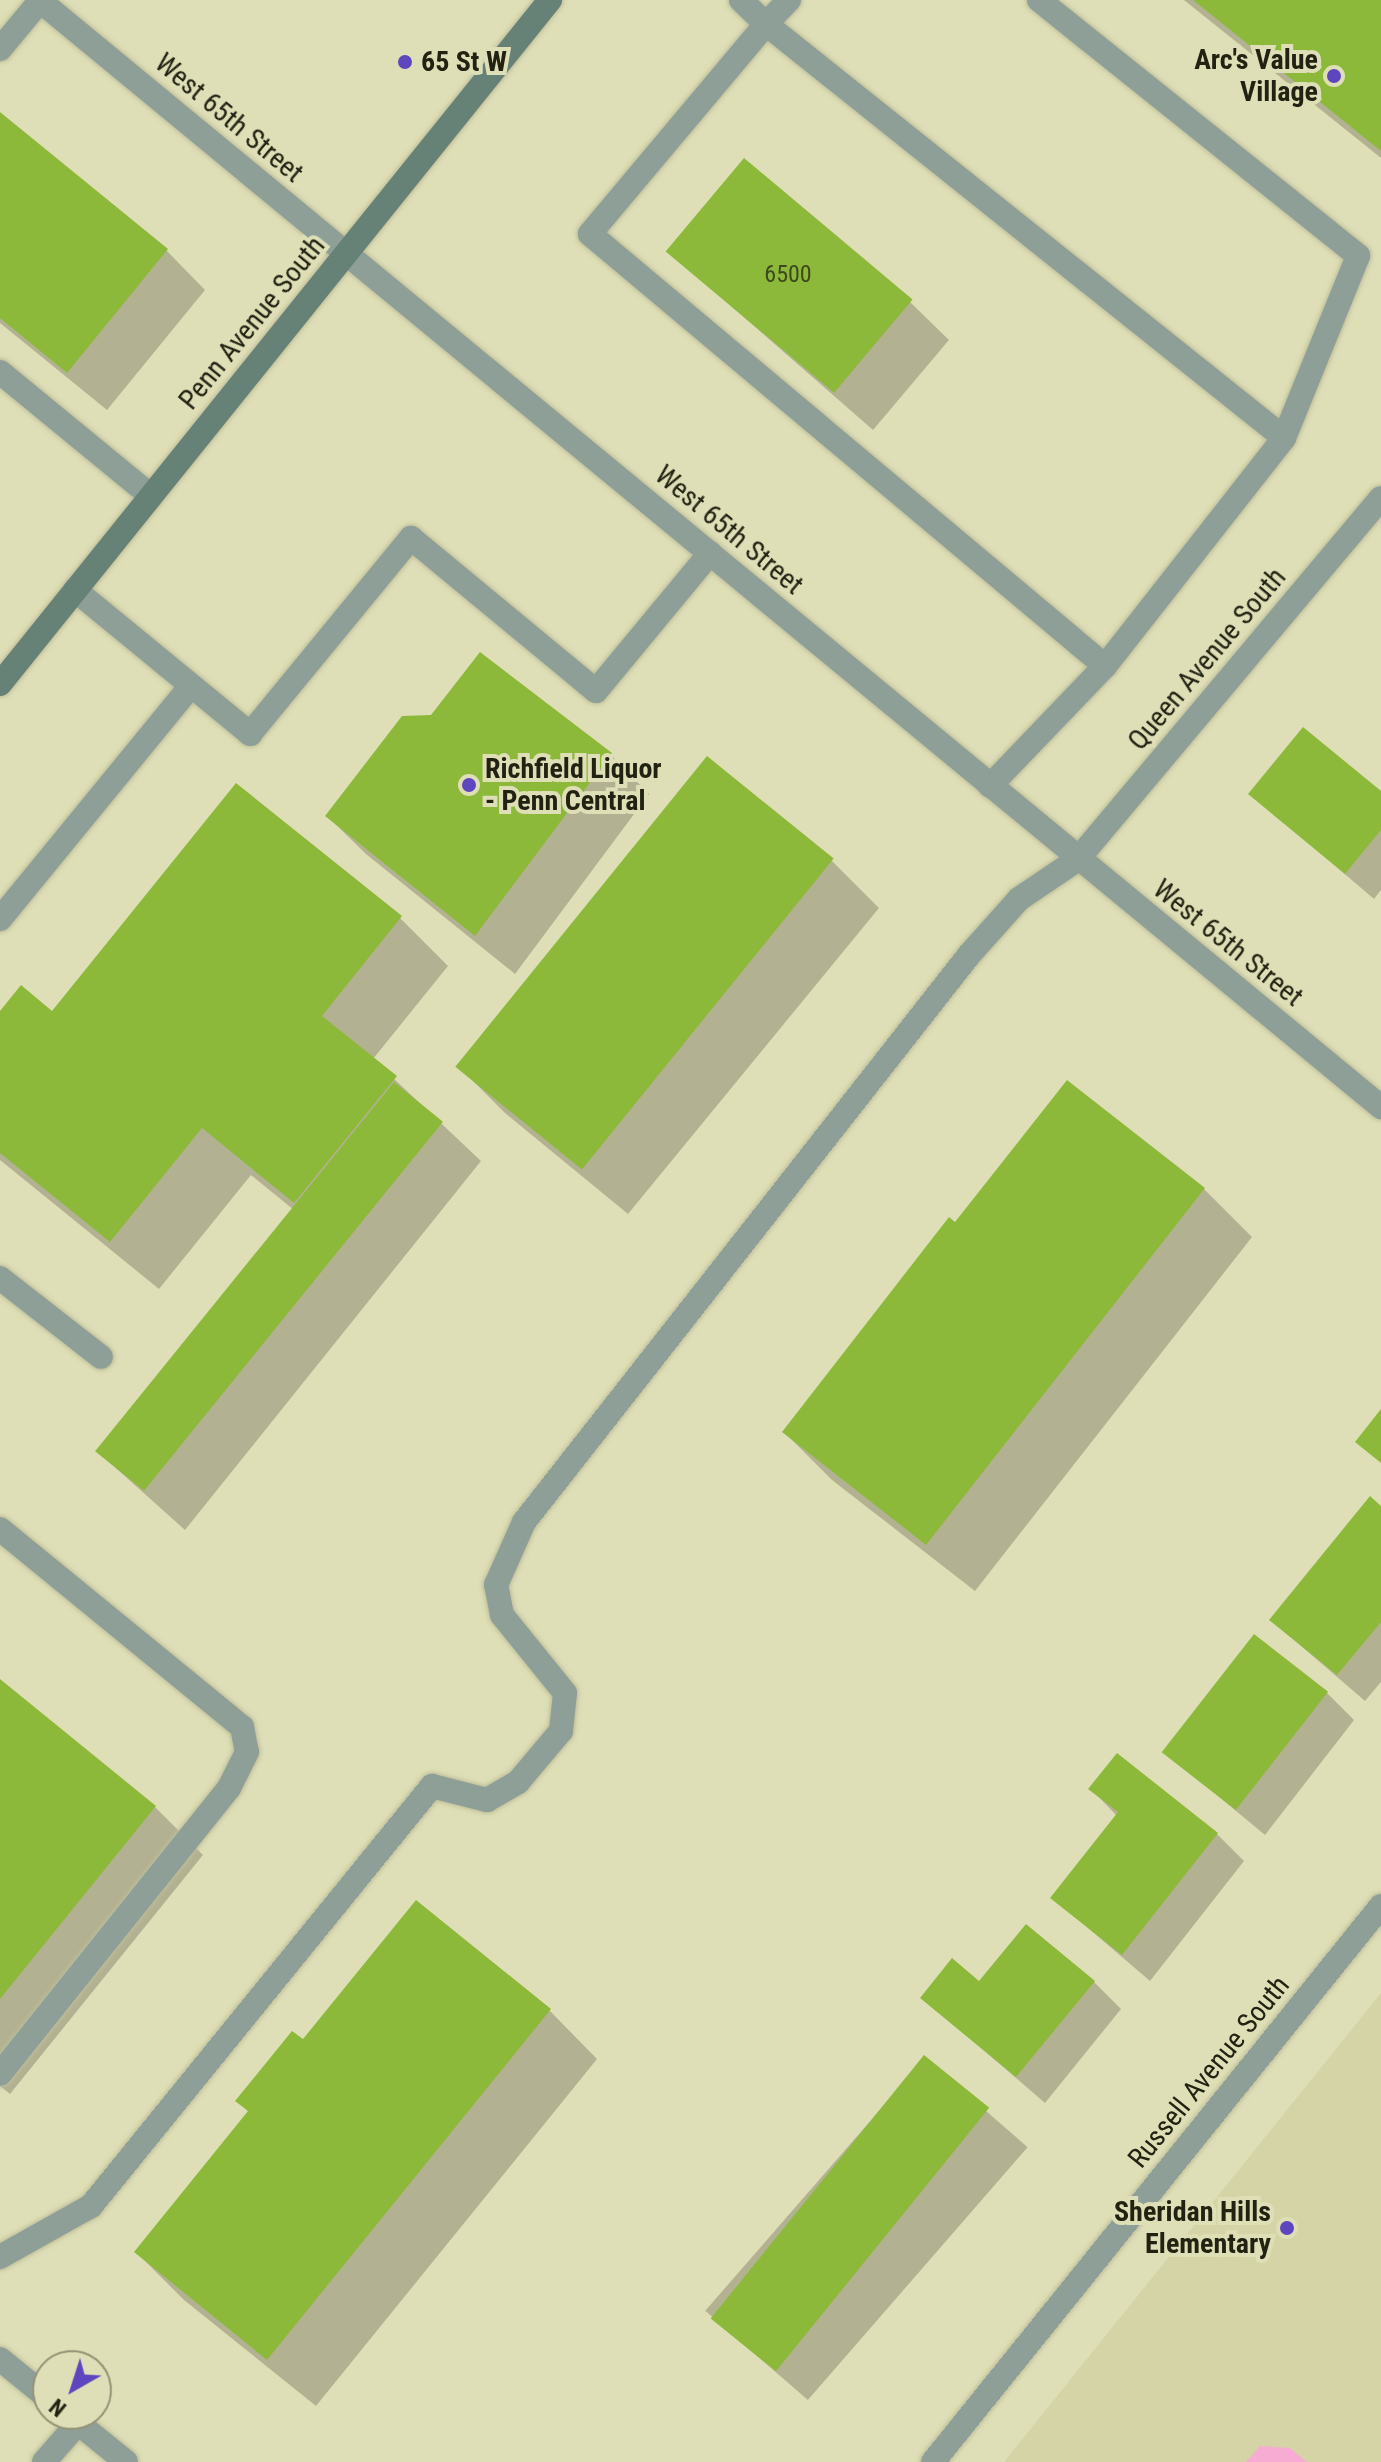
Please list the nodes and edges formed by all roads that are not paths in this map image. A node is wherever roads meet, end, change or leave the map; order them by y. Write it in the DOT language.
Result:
graph roads {
  1 [pos="39,0"];
  2 [pos="550,0"];
  3 [pos="741,0"];
  4 [pos="789,0"];
  5 [pos="1039,0"];
  6 [pos="766,24"];
  7 [pos="0,49"];
  8 [pos="346,254"];
  9 [pos="0,372"];
  10 [pos="1284,438"];
  11 [pos="151,496"];
  12 [pos="1381,498"];
  13 [pos="710,553"];
  14 [pos="75,590"];
  15 [pos="1105,666"];
  16 [pos="0,684"];
  17 [pos="191,686"];
  18 [pos="990,786"];
  19 [pos="1078,859"];
  20 [pos="0,919"];
  21 [pos="1381,1107"];
  22 [pos="0,1278"];
  23 [pos="101,1357"];
  24 [pos="0,1529"];
  25 [pos="1381,1906"];
  26 [pos="0,2074"];
  27 [pos="0,2257"];
  28 [pos="0,2359"];
  29 [pos="32,2385"];
  30 [pos="65,2430"];
  31 [pos="87,2430"];
  32 [pos="44,2462"];
  33 [pos="126,2462"];
  34 [pos="933,2462"];
  1 -- 7 [label="street"];
  1 -- 8 [label="street, West 65th Street"];
  2 -- 8 [label="main road, Penn Avenue South"];
  3 -- 6 [label="street"];
  4 -- 6 [label="street"];
  5 -- 10 [label="street"];
  6 -- 10 [label="street"];
  6 -- 15 [label="street"];
  8 -- 11 [label="main road, Penn Avenue South"];
  8 -- 13 [label="street, West 65th Street"];
  9 -- 11 [label="street"];
  10 -- 15 [label="street"];
  11 -- 14 [label="main road, Penn Avenue South"];
  12 -- 19 [label="street, Queen Avenue South"];
  13 -- 17 [label="street"];
  13 -- 18 [label="street, West 65th Street"];
  14 -- 16 [label="main road, Penn Avenue South"];
  14 -- 17 [label="street"];
  15 -- 18 [label="street"];
  17 -- 20 [label="street"];
  18 -- 19 [label="street, West 65th Street"];
  19 -- 21 [label="street, West 65th Street"];
  19 -- 27 [label="street, Queen Avenue South"];
  22 -- 23 [label="street"];
  24 -- 26 [label="street"];
  25 -- 34 [label="street, Russell Avenue South"];
  28 -- 29 [label="street"];
  30 -- 32 [label="street"];
  31 -- 33 [label="street"];
}
